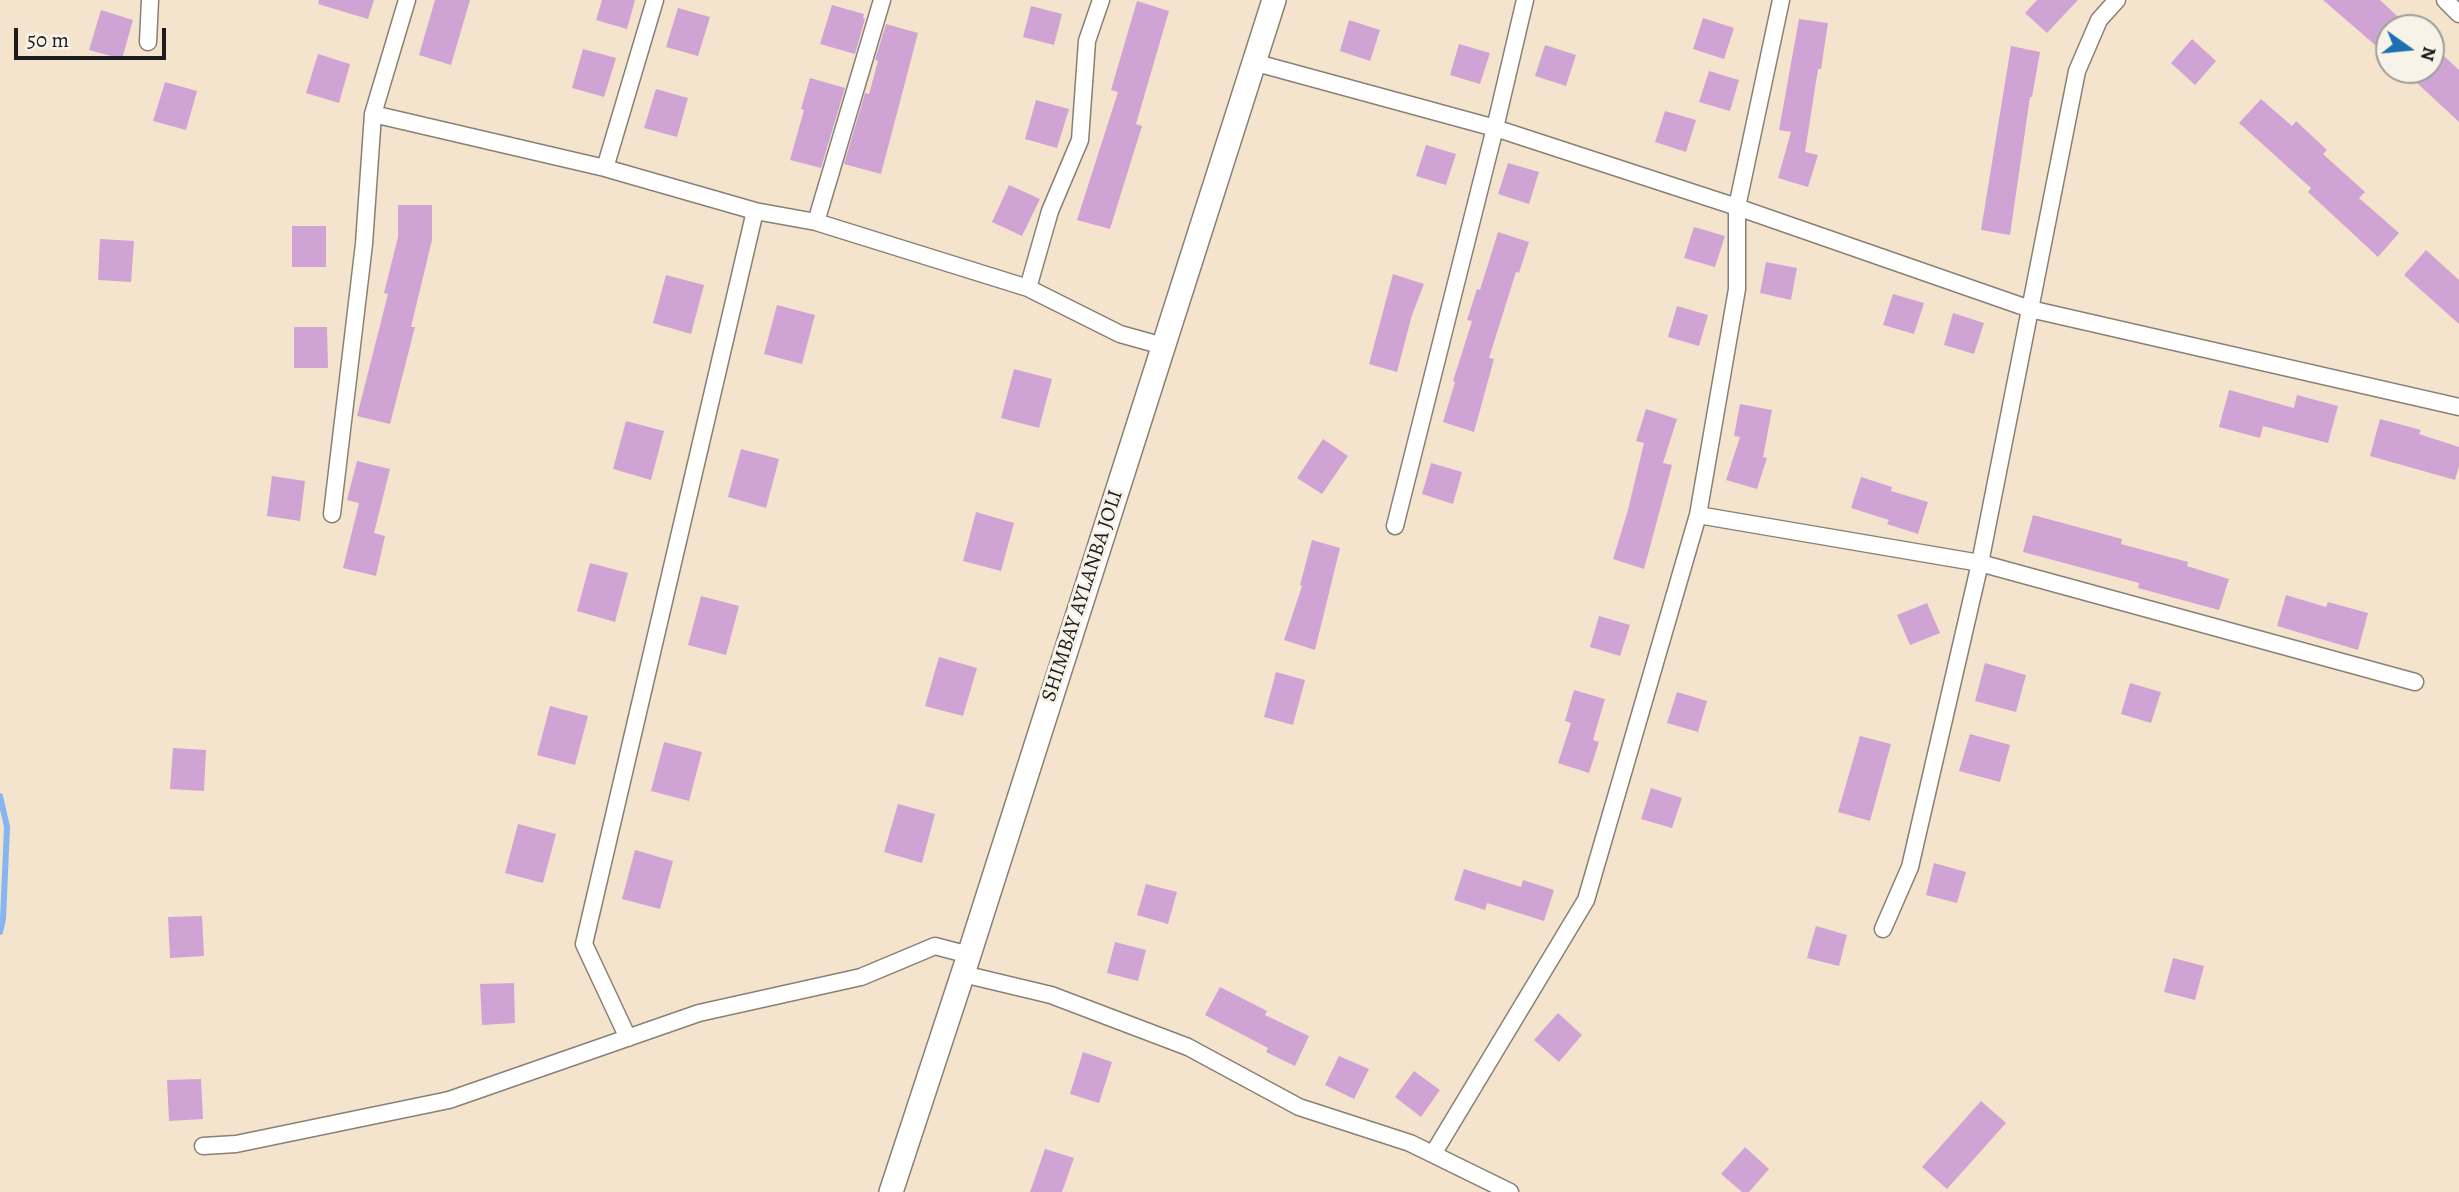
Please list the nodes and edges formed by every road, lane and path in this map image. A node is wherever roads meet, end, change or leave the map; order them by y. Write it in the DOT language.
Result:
graph roads {
  1 [pos="150,0"];
  2 [pos="407,0"];
  3 [pos="655,0"];
  4 [pos="882,0"];
  5 [pos="1101,0"];
  6 [pos="1274,0"];
  7 [pos="1525,0"];
  8 [pos="1782,0"];
  9 [pos="2117,0"];
  10 [pos="2445,0"];
  11 [pos="2459,13"];
  12 [pos="148,42"];
  13 [pos="1253,62"];
  14 [pos="373,114"];
  15 [pos="1495,128"];
  16 [pos="605,168"];
  17 [pos="1737,207"];
  18 [pos="755,211"];
  19 [pos="817,222"];
  20 [pos="1028,288"];
  21 [pos="2029,309"];
  22 [pos="1163,346"];
  23 [pos="2459,407"];
  24 [pos="332,514"];
  25 [pos="1698,515"];
  26 [pos="1395,526"];
  27 [pos="1980,563"];
  28 [pos="2416,682"];
  29 [pos="1883,929"];
  30 [pos="966,965"];
  31 [pos="628,1038"];
  32 [pos="203,1146"];
  33 [pos="1433,1154"];
  34 [pos="891,1192"];
  35 [pos="1510,1192"];
  1 -- 12 [label="street"];
  2 -- 14 [label="street"];
  3 -- 16 [label="street"];
  4 -- 19 [label="street"];
  5 -- 20 [label="street"];
  6 -- 13 [label="main road"];
  7 -- 15 [label="street"];
  8 -- 17 [label="street"];
  9 -- 21 [label="street"];
  10 -- 11 [label="street"];
  13 -- 15 [label="street"];
  13 -- 22 [label="main road"];
  14 -- 16 [label="street"];
  14 -- 24 [label="street"];
  15 -- 17 [label="street"];
  15 -- 26 [label="street"];
  16 -- 18 [label="street"];
  17 -- 21 [label="street"];
  17 -- 25 [label="street"];
  18 -- 19 [label="street"];
  18 -- 31 [label="street"];
  19 -- 20 [label="street"];
  20 -- 22 [label="street"];
  21 -- 23 [label="street"];
  21 -- 27 [label="street"];
  22 -- 30 [label="main road"];
  25 -- 27 [label="street"];
  25 -- 33 [label="street"];
  27 -- 28 [label="street"];
  27 -- 29 [label="street"];
  30 -- 31 [label="street"];
  30 -- 33 [label="street"];
  30 -- 34 [label="main road"];
  31 -- 32 [label="street"];
  33 -- 35 [label="street"];
}
